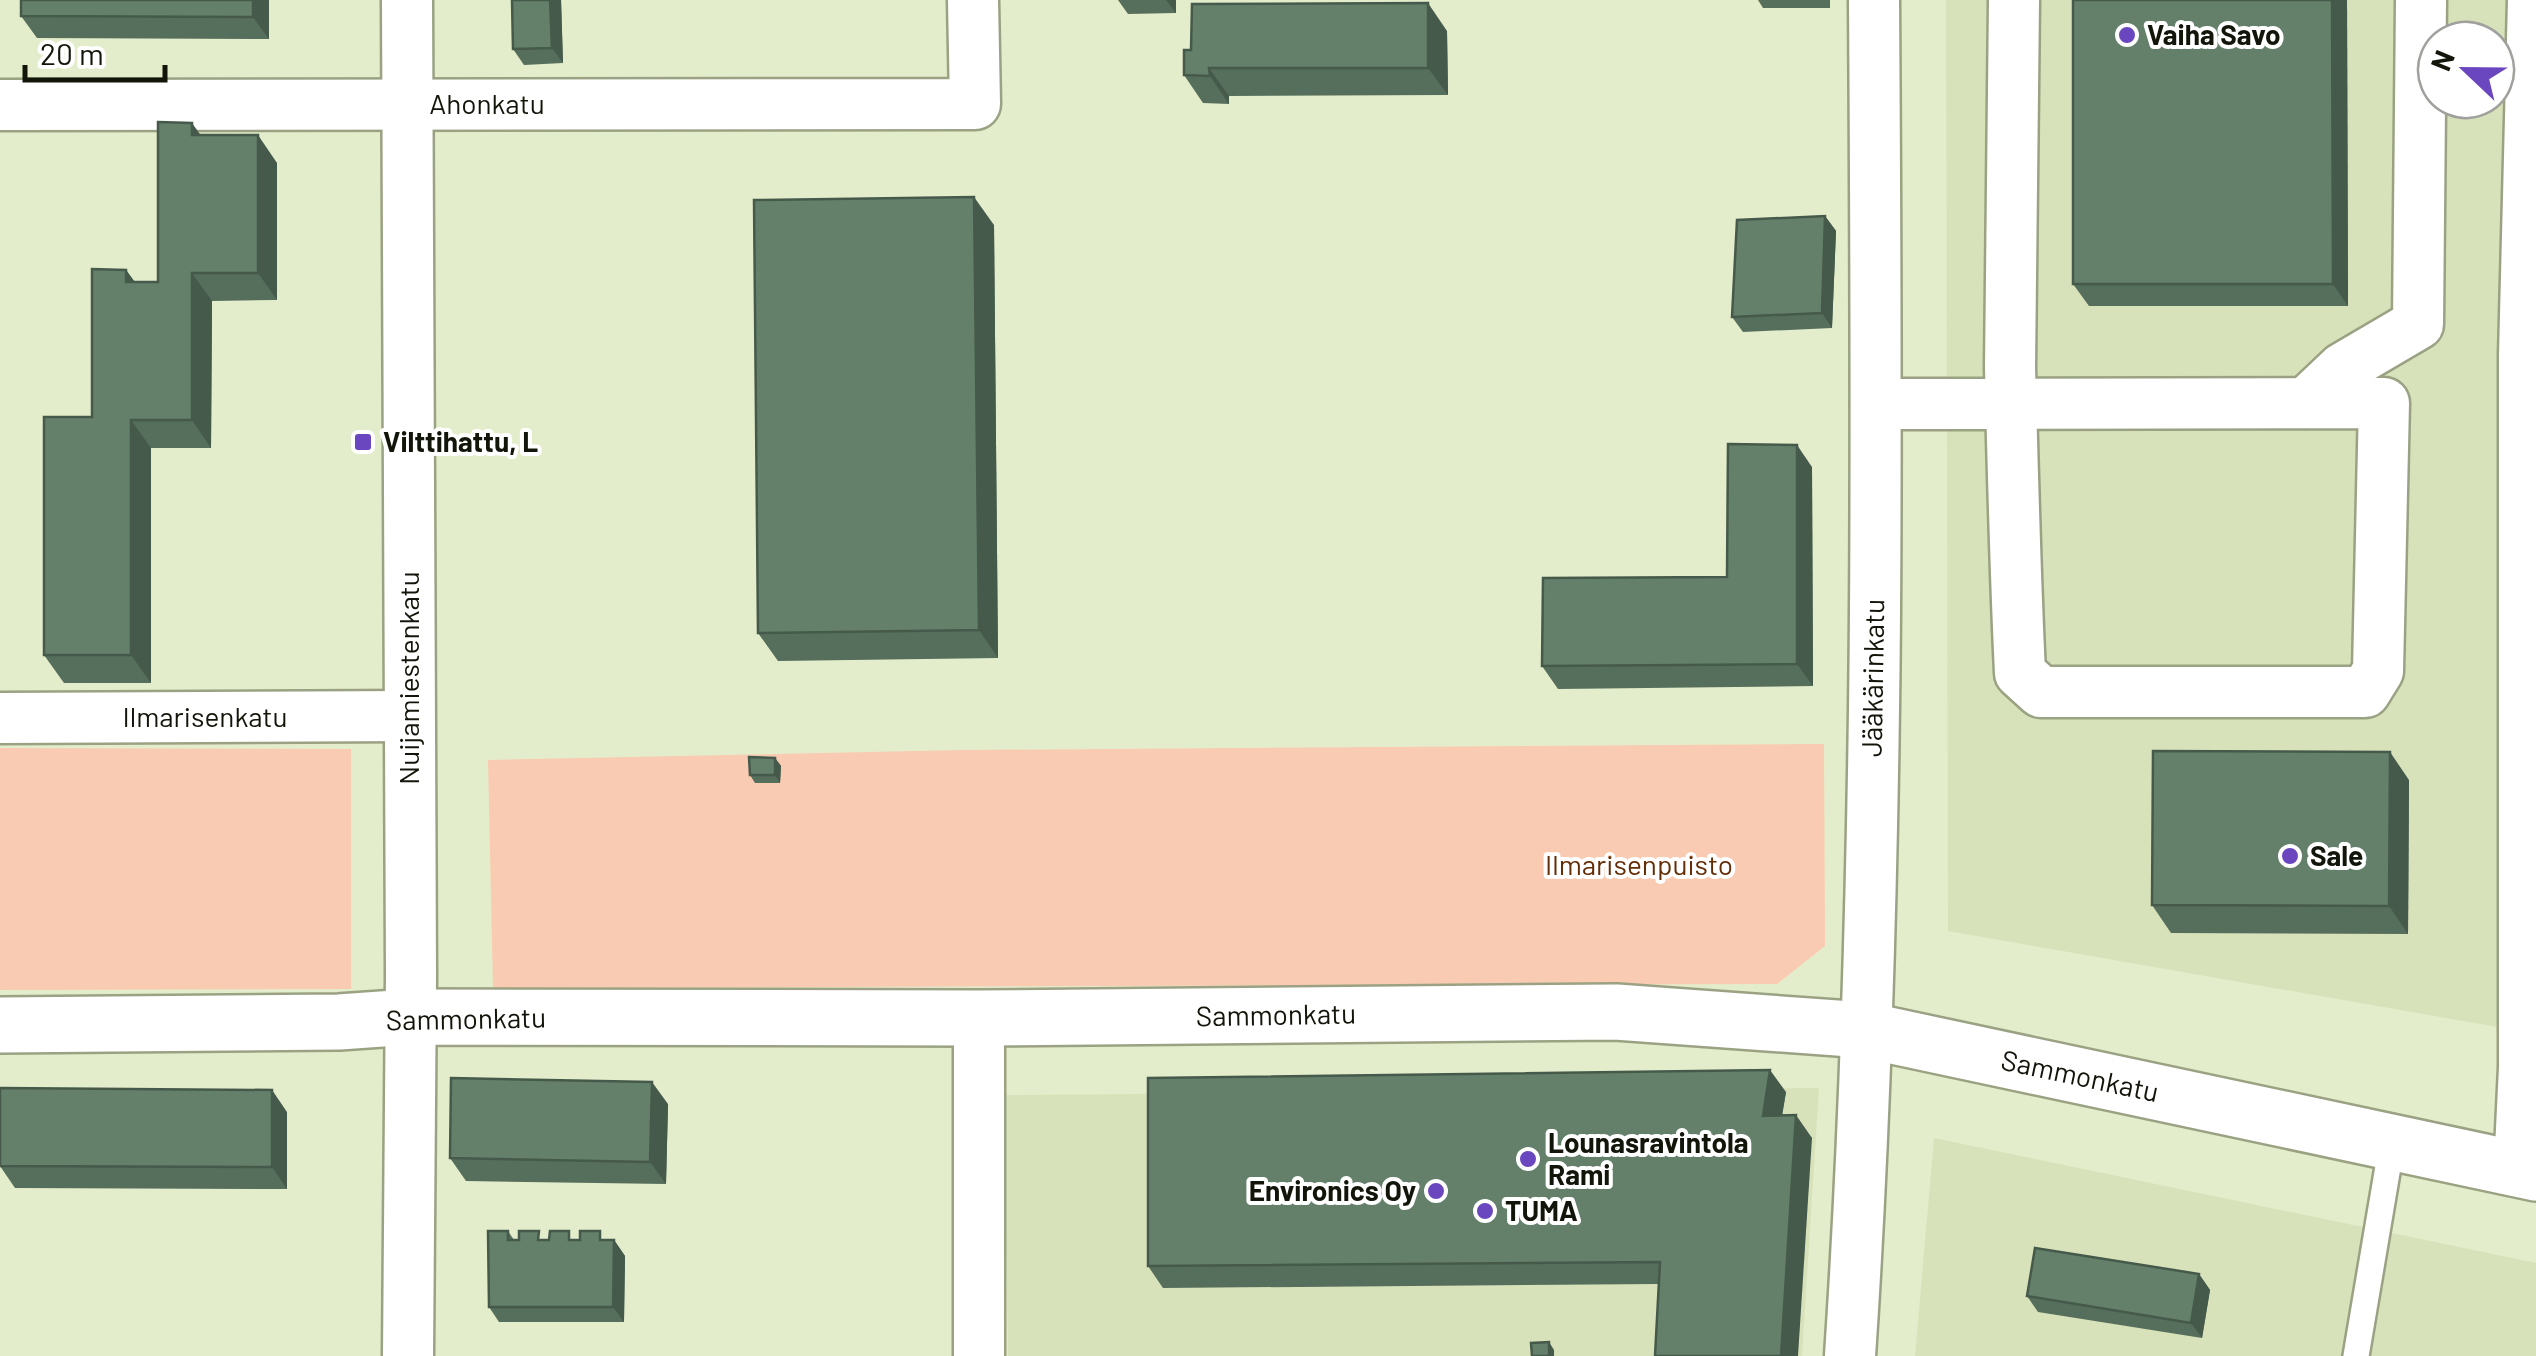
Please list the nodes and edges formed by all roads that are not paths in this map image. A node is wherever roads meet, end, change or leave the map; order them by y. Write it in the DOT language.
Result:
graph roads {
  1 [pos="407,0"];
  2 [pos="974,0"];
  3 [pos="1874,0"];
  4 [pos="2014,0"];
  5 [pos="2421,0"];
  6 [pos="2532,0"];
  7 [pos="408,104"];
  8 [pos="0,105"];
  9 [pos="2530,378"];
  10 [pos="1876,404"];
  11 [pos="2011,404"];
  12 [pos="2306,404"];
  13 [pos="409,716"];
  14 [pos="0,718"];
  15 [pos="410,1018"];
  16 [pos="980,1018"];
  17 [pos="0,1025"];
  18 [pos="1865,1030"];
  19 [pos="2392,1143"];
  20 [pos="2528,1172"];
  21 [pos="408,1356"];
  22 [pos="979,1356"];
  23 [pos="1850,1356"];
  24 [pos="2356,1356"];
  1 -- 7 [label="street, Nuijamiestenkatu"];
  2 -- 7 [label="street, Ahonkatu"];
  3 -- 10 [label="street, Jääkärinkatu"];
  4 -- 11 [label="street"];
  5 -- 12 [label="street"];
  6 -- 9 [label="street"];
  7 -- 8 [label="street, Ahonkatu"];
  7 -- 13 [label="street, Nuijamiestenkatu"];
  9 -- 20 [label="street"];
  10 -- 11 [label="street"];
  10 -- 18 [label="street, Jääkärinkatu"];
  11 -- 12 [label="street"];
  11 -- 12 [label="street"];
  13 -- 14 [label="street, Ilmarisenkatu"];
  13 -- 15 [label="street, Nuijamiestenkatu"];
  15 -- 16 [label="street, Sammonkatu"];
  15 -- 17 [label="street, Sammonkatu"];
  15 -- 21 [label="street, Nuijamiestenkatu"];
  16 -- 18 [label="street, Sammonkatu"];
  16 -- 22 [label="street"];
  18 -- 19 [label="street, Sammonkatu"];
  18 -- 23 [label="street, Jääkärinkatu"];
  19 -- 20 [label="street, Sammonkatu"];
  19 -- 24 [label="lane"];
}
